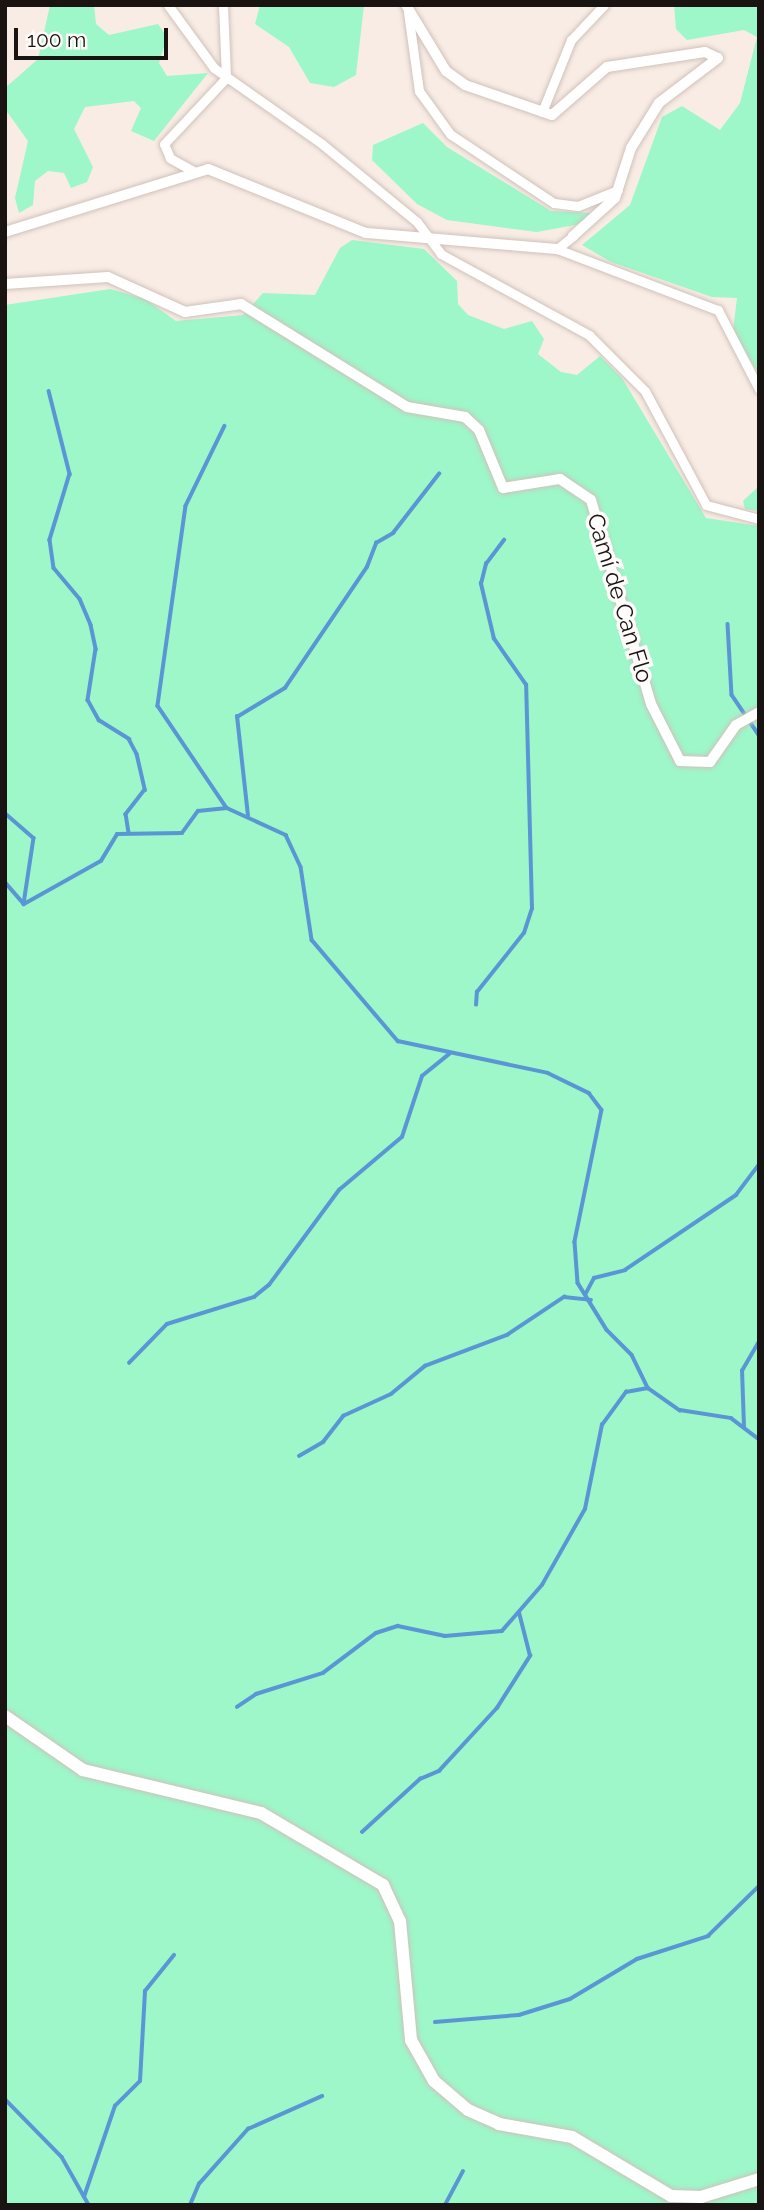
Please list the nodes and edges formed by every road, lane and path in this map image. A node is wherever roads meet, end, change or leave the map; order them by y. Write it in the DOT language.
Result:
graph roads {
  1 [pos="168,5"];
  2 [pos="223,5"];
  3 [pos="406,5"];
  4 [pos="604,5"];
  5 [pos="226,78"];
  6 [pos="542,112"];
  7 [pos="195,172"];
  8 [pos="618,190"];
  9 [pos="5,232"];
  10 [pos="423,233"];
  11 [pos="573,236"];
  12 [pos="557,249"];
  13 [pos="5,284"];
  14 [pos="759,389"];
  15 [pos="759,519"];
  16 [pos="759,712"];
  17 [pos="5,1716"];
  18 [pos="759,2179"];
  1 -- 5 [label="street"];
  2 -- 5 [label="street"];
  3 -- 6 [label="street"];
  3 -- 8 [label="street"];
  4 -- 6 [label="street"];
  5 -- 7 [label="street"];
  5 -- 10 [label="street"];
  6 -- 8 [label="street"];
  7 -- 9 [label="street"];
  7 -- 10 [label="street"];
  8 -- 11 [label="street"];
  10 -- 12 [label="street"];
  10 -- 15 [label="street"];
  11 -- 12 [label="street"];
  12 -- 14 [label="street"];
  13 -- 16 [label="street, Camí de Can Flo"];
  17 -- 18 [label="main road"];
}
